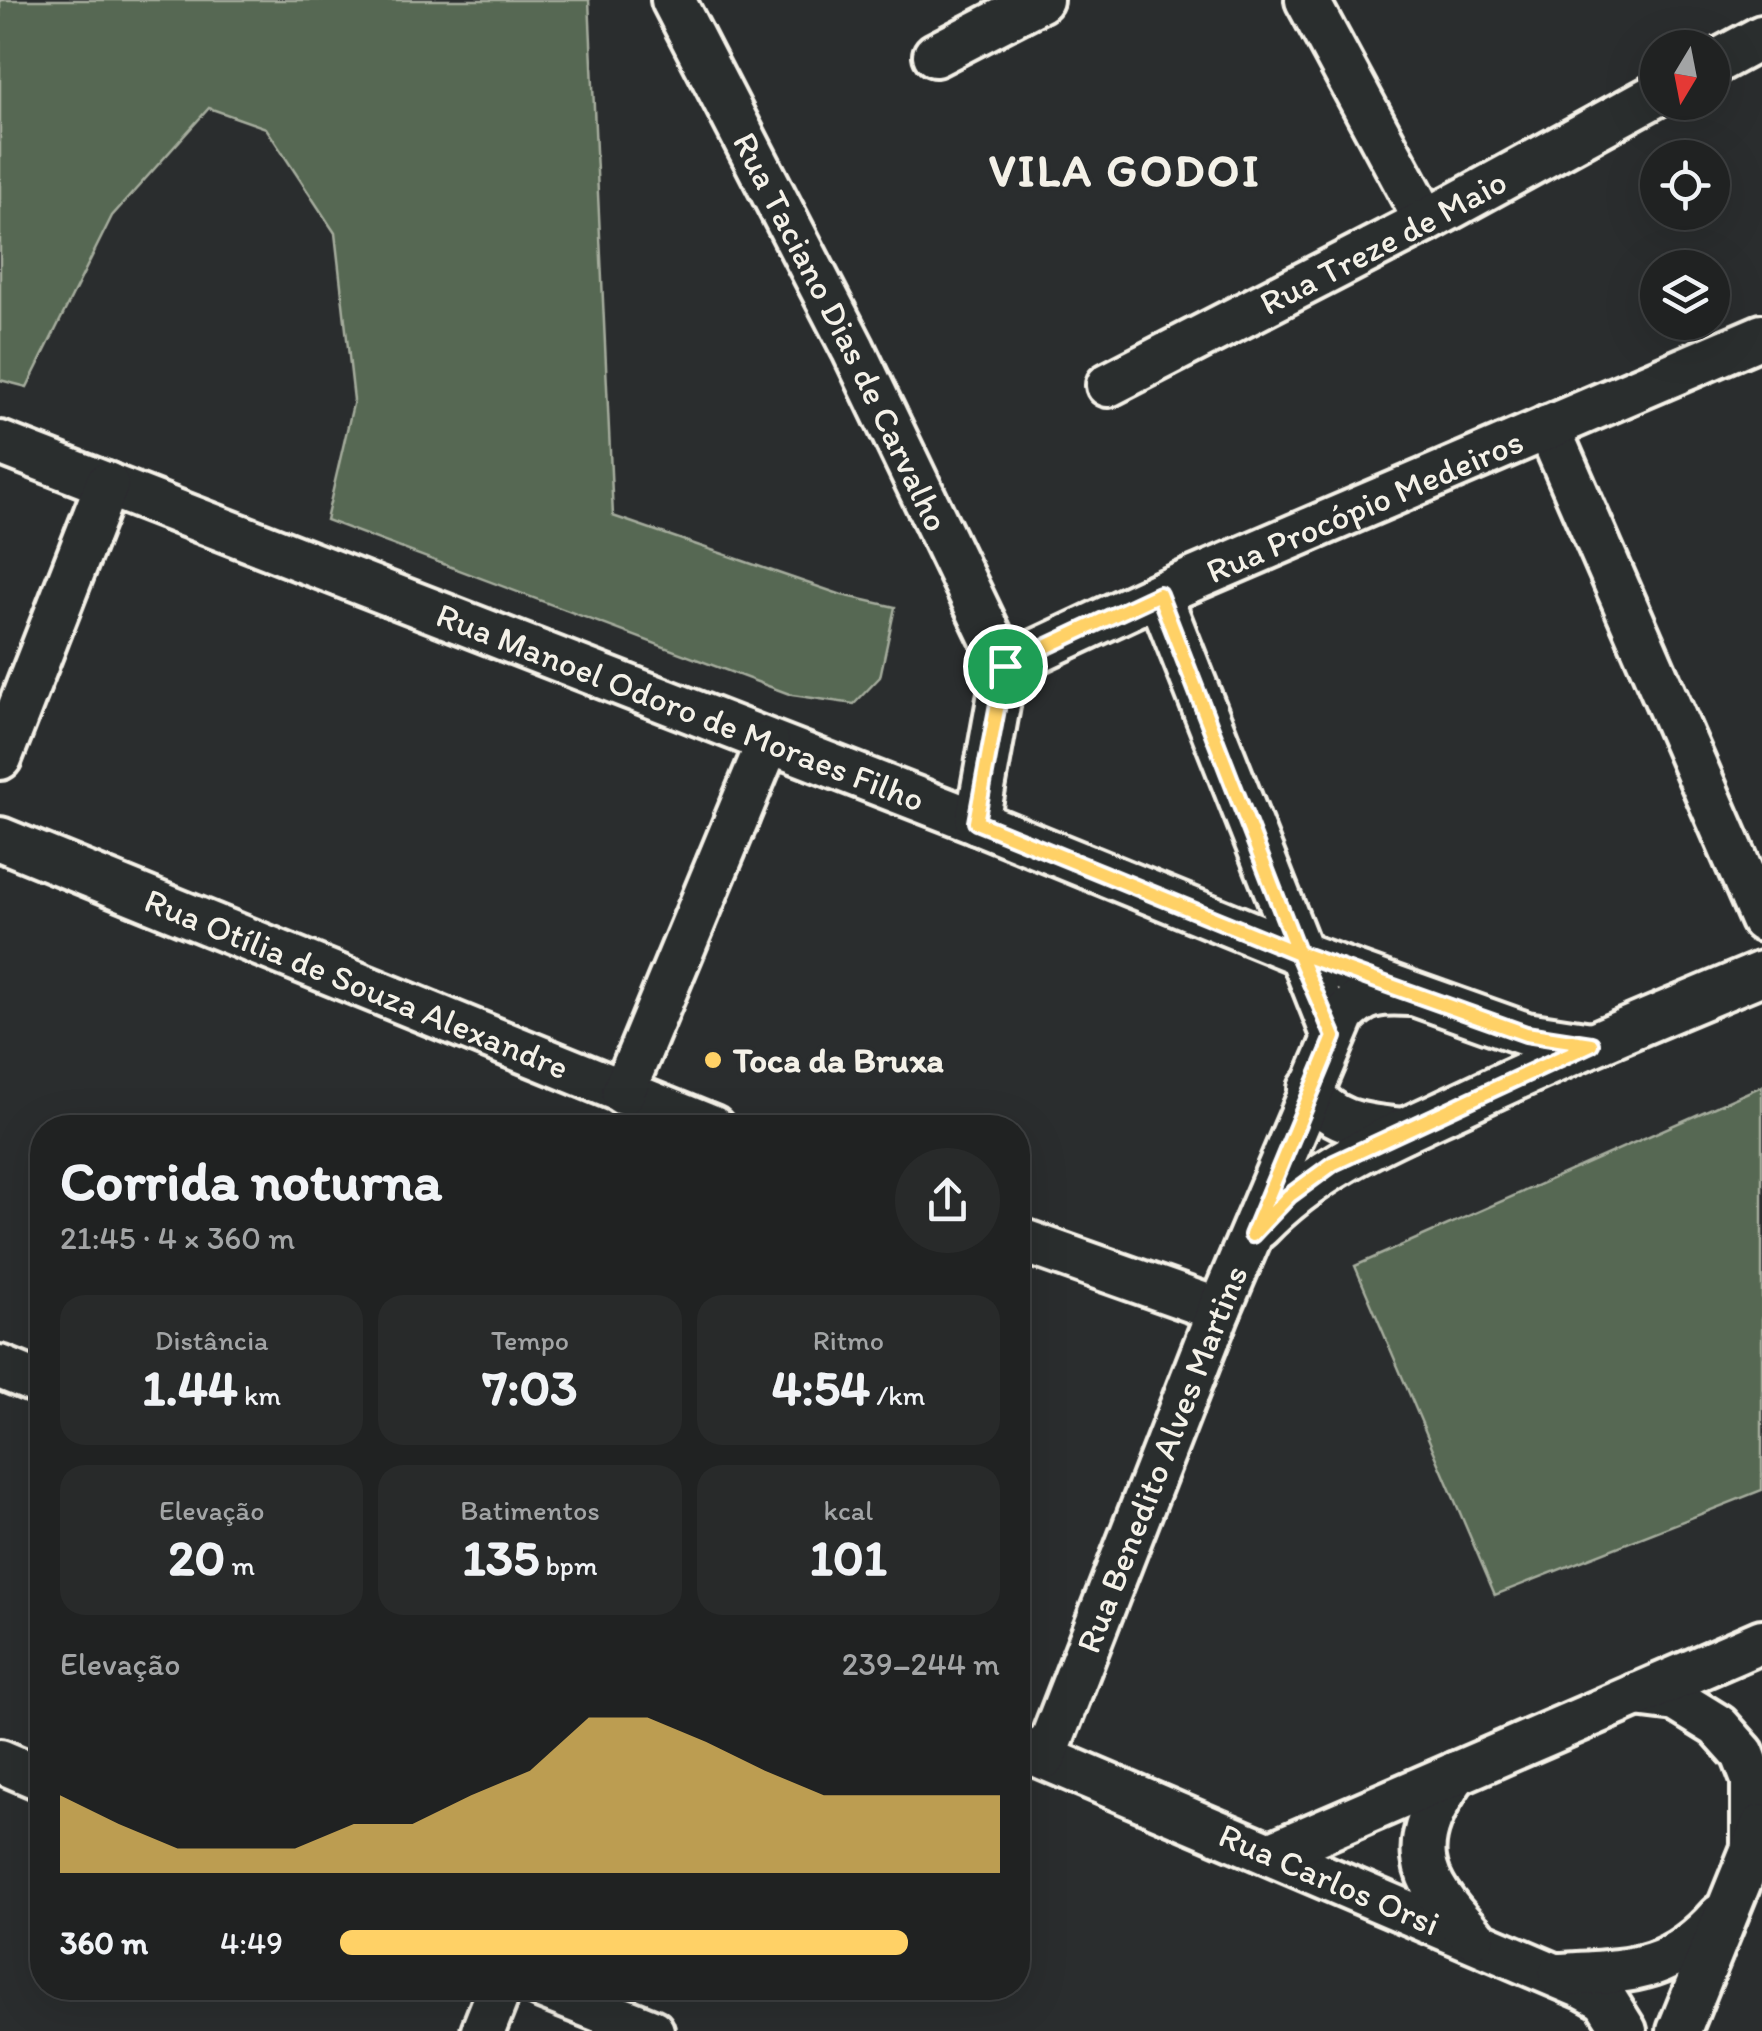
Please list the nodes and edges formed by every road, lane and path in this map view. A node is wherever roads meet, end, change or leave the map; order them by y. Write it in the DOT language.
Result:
graph roads {
  1 [pos="672,0"];
  2 [pos="1041,0"];
  3 [pos="1307,0"];
  4 [pos="1762,37"];
  5 [pos="1730,54"];
  6 [pos="935,55"];
  7 [pos="1640,104"];
  8 [pos="1426,221"];
  9 [pos="1762,336"];
  10 [pos="1108,384"];
  11 [pos="1548,428"];
  12 [pos="0,443"];
  13 [pos="107,484"];
  14 [pos="1159,594"];
  15 [pos="1005,666"];
  16 [pos="768,743"];
  17 [pos="0,758"];
  18 [pos="976,822"];
  19 [pos="0,839"];
  20 [pos="1762,920"];
  21 [pos="1298,953"];
  22 [pos="1762,973"];
  23 [pos="1414,995"];
  24 [pos="1506,1026"];
  25 [pos="1334,1037"];
  26 [pos="1574,1052"];
  27 [pos="1518,1077"];
  28 [pos="1310,1089"];
  29 [pos="624,1093"];
  30 [pos="680,1115"];
  31 [pos="1404,1130"];
  32 [pos="1252,1235"];
  33 [pos="1030,1243"];
  34 [pos="1219,1310"];
  35 [pos="0,1367"];
  36 [pos="30,1379"];
  37 [pos="1762,1640"];
  38 [pos="1636,1695"];
  39 [pos="1031,1752"];
  40 [pos="0,1762"];
  41 [pos="1456,1773"];
  42 [pos="30,1774"];
  43 [pos="1758,1837"];
  44 [pos="1272,1852"];
  45 [pos="1730,1905"];
  46 [pos="1480,1943"];
  47 [pos="1554,1975"];
  48 [pos="495,2000"];
  49 [pos="574,2000"];
  50 [pos="483,2031"];
  51 [pos="652,2031"];
  52 [pos="1625,2031"];
  53 [pos="1679,2031"];
  1 -- 15 [label="street, Rua Taciano Dias de Carvalho"];
  2 -- 6 [label="street"];
  3 -- 8 [label="street"];
  4 -- 5 [label="street"];
  7 -- 8 [label="street, Rua Treze de Maio"];
  8 -- 10 [label="street, Rua Treze de Maio"];
  9 -- 11 [label="street, Rua Procópio Medeiros"];
  11 -- 14 [label="street, Rua Procópio Medeiros"];
  11 -- 20 [label="street"];
  12 -- 13 [label="street, Rua Manoel Odoro de Moraes Filho"];
  13 -- 16 [label="street, Rua Manoel Odoro de Moraes Filho"];
  13 -- 17 [label="street"];
  14 -- 15 [label="street, Rua Procópio Medeiros"];
  14 -- 21 [label="street"];
  15 -- 18 [label="street"];
  16 -- 18 [label="street, Rua Manoel Odoro de Moraes Filho"];
  16 -- 29 [label="street"];
  18 -- 21 [label="street, Rua Manoel Odoro de Moraes Filho"];
  19 -- 29 [label="street, Rua Otília de Souza Alexandre"];
  21 -- 23 [label="street, Rua Manoel Odoro de Moraes Filho"];
  21 -- 25 [label="street"];
  22 -- 26 [label="street"];
  23 -- 24 [label="street, Rua Manoel Odoro de Moraes Filho"];
  23 -- 25 [label="street, Rua Benedito Alves Martins"];
  24 -- 26 [label="street, Rua Manoel Odoro de Moraes Filho"];
  24 -- 27 [label="street"];
  25 -- 28 [label="street, Rua Benedito Alves Martins"];
  26 -- 27 [label="street"];
  27 -- 31 [label="street"];
  28 -- 31 [label="street"];
  28 -- 32 [label="street, Rua Benedito Alves Martins"];
  29 -- 30 [label="street, Rua Otília de Souza Alexandre"];
  31 -- 32 [label="street"];
  32 -- 34 [label="street, Rua Benedito Alves Martins"];
  33 -- 34 [label="street"];
  34 -- 39 [label="street, Rua Benedito Alves Martins"];
  35 -- 36 [label="street"];
  37 -- 38 [label="street"];
  38 -- 41 [label="street"];
  38 -- 43 [label="street"];
  39 -- 44 [label="street, Rua Carlos Orsi"];
  40 -- 42 [label="street"];
  41 -- 44 [label="street"];
  41 -- 46 [label="street"];
  43 -- 45 [label="street"];
  44 -- 46 [label="street, Rua Carlos Orsi"];
  45 -- 47 [label="street"];
  45 -- 53 [label="street"];
  46 -- 47 [label="street, Rua Carlos Orsi"];
  47 -- 52 [label="street, Rua Carlos Orsi"];
  48 -- 50 [label="street"];
  49 -- 51 [label="street"];
}
